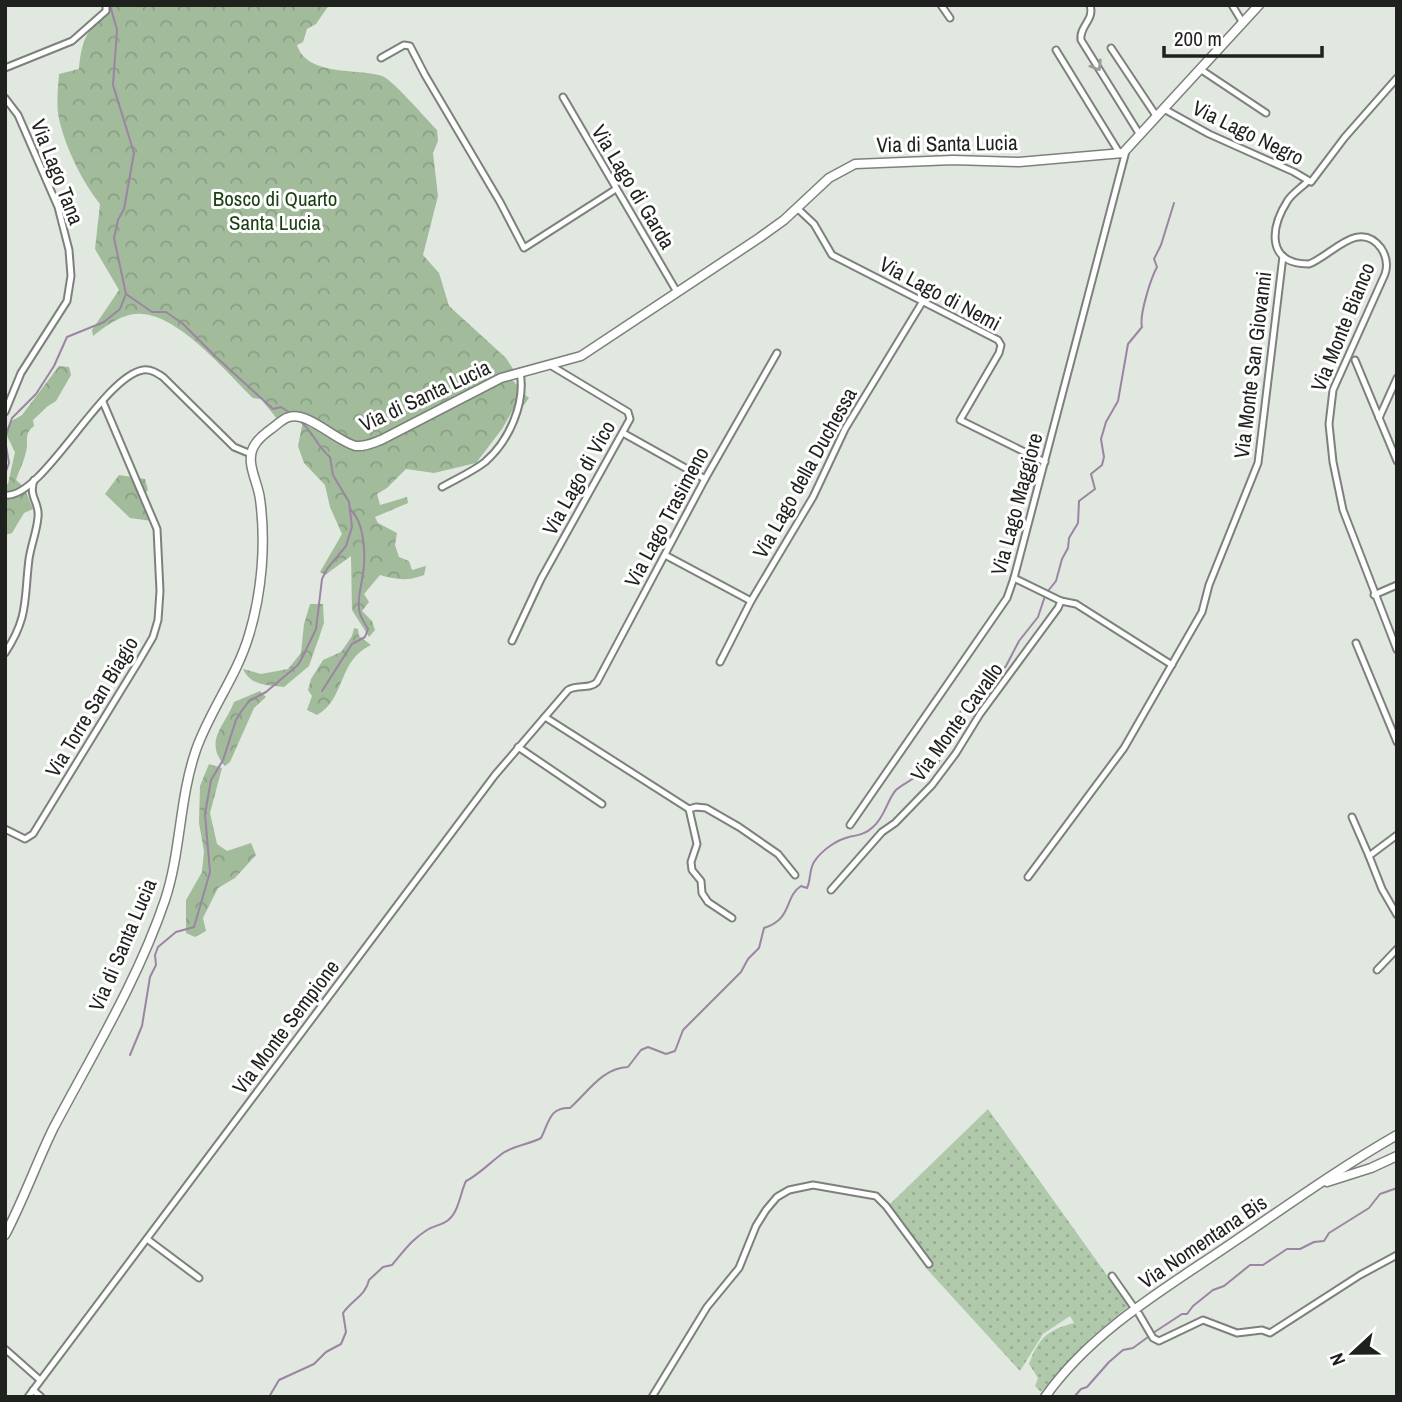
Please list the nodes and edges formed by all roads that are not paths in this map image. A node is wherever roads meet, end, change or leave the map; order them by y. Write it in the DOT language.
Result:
graph roads {
  1 [pos="106,5"];
  2 [pos="941,5"];
  3 [pos="1090,5"];
  4 [pos="1232,5"];
  5 [pos="1259,5"];
  6 [pos="950,18"];
  7 [pos="1243,23"];
  8 [pos="1111,48"];
  9 [pos="1056,50"];
  10 [pos="381,58"];
  11 [pos="5,68"];
  12 [pos="1200,69"];
  13 [pos="1397,78"];
  14 [pos="563,97"];
  15 [pos="5,98"];
  16 [pos="1164,109"];
  17 [pos="1266,113"];
  18 [pos="1157,117"];
  19 [pos="1140,135"];
  20 [pos="1123,153"];
  21 [pos="1308,181"];
  22 [pos="616,189"];
  23 [pos="797,208"];
  24 [pos="1283,256"];
  25 [pos="1387,261"];
  26 [pos="1397,262"];
  27 [pos="677,292"];
  28 [pos="923,301"];
  29 [pos="777,352"];
  30 [pos="1355,360"];
  31 [pos="550,365"];
  32 [pos="520,372"];
  33 [pos="1397,378"];
  34 [pos="103,402"];
  35 [pos="5,412"];
  36 [pos="1379,418"];
  37 [pos="623,433"];
  38 [pos="251,454"];
  39 [pos="1045,461"];
  40 [pos="1397,461"];
  41 [pos="705,479"];
  42 [pos="34,480"];
  43 [pos="442,486"];
  44 [pos="5,495"];
  45 [pos="665,555"];
  46 [pos="1014,578"];
  47 [pos="1397,584"];
  48 [pos="1374,594"];
  49 [pos="751,601"];
  50 [pos="1061,601"];
  51 [pos="512,641"];
  52 [pos="1356,643"];
  53 [pos="1397,650"];
  54 [pos="5,653"];
  55 [pos="720,662"];
  56 [pos="1172,665"];
  57 [pos="580,686"];
  58 [pos="545,718"];
  59 [pos="1397,743"];
  60 [pos="519,747"];
  61 [pos="602,804"];
  62 [pos="689,809"];
  63 [pos="1352,817"];
  64 [pos="850,825"];
  65 [pos="5,829"];
  66 [pos="1397,835"];
  67 [pos="1369,856"];
  68 [pos="795,875"];
  69 [pos="1028,877"];
  70 [pos="831,890"];
  71 [pos="1397,915"];
  72 [pos="732,918"];
  73 [pos="1397,949"];
  74 [pos="1377,970"];
  75 [pos="1397,1135"];
  76 [pos="1397,1156"];
  77 [pos="1318,1185"];
  78 [pos="5,1235"];
  79 [pos="146,1238"];
  80 [pos="1397,1255"];
  81 [pos="929,1264"];
  82 [pos="1112,1276"];
  83 [pos="199,1278"];
  84 [pos="1133,1306"];
  85 [pos="1139,1314"];
  86 [pos="5,1349"];
  87 [pos="40,1380"];
  88 [pos="33,1390"];
  89 [pos="28,1397"];
  90 [pos="41,1397"];
  91 [pos="652,1397"];
  92 [pos="1045,1397"];
  1 -- 11 [label="street"];
  2 -- 6 [label="street"];
  3 -- 19 [label="street, one-way"];
  4 -- 7 [label="street"];
  5 -- 7 [label="street"];
  7 -- 12 [label="street"];
  8 -- 18 [label="street"];
  9 -- 20 [label="street"];
  10 -- 22 [label="street"];
  12 -- 16 [label="street"];
  12 -- 17 [label="street"];
  13 -- 21 [label="street, Via Lago Negro"];
  14 -- 22 [label="street, Via Lago di Garda"];
  15 -- 35 [label="street, Via Lago Tana"];
  16 -- 18 [label="street"];
  16 -- 21 [label="street, Via Lago Negro"];
  18 -- 19 [label="street"];
  19 -- 20 [label="street"];
  20 -- 23 [label="street, Via di Santa Lucia"];
  20 -- 39 [label="street, Via Lago Maggiore"];
  21 -- 24 [label="street"];
  22 -- 27 [label="street, Via Lago di Garda"];
  23 -- 27 [label="street, Via di Santa Lucia"];
  23 -- 28 [label="street, Via Lago di Nemi"];
  24 -- 25 [label="street, Via Monte Bianco"];
  24 -- 56 [label="street, Via Monte San Giovanni"];
  25 -- 26 [label="street"];
  25 -- 48 [label="street, Via Monte Bianco"];
  27 -- 31 [label="street, Via di Santa Lucia"];
  28 -- 39 [label="street, Via Lago di Nemi"];
  28 -- 49 [label="street, Via Lago della Duchessa"];
  29 -- 41 [label="street, Via Lago Trasimeno"];
  30 -- 36 [label="street"];
  31 -- 32 [label="street, Via di Santa Lucia"];
  31 -- 37 [label="street, Via Lago di Vico"];
  32 -- 38 [label="street, Via di Santa Lucia"];
  32 -- 43 [label="street"];
  33 -- 36 [label="street"];
  34 -- 38 [label="street"];
  34 -- 42 [label="street"];
  34 -- 65 [label="street, Via Torre San Biagio"];
  36 -- 40 [label="street"];
  37 -- 41 [label="street"];
  37 -- 51 [label="street, Via Lago di Vico"];
  38 -- 78 [label="street, Via di Santa Lucia"];
  39 -- 46 [label="street, Via Lago Maggiore"];
  41 -- 45 [label="street, Via Lago Trasimeno"];
  42 -- 44 [label="street"];
  42 -- 54 [label="street"];
  45 -- 49 [label="street"];
  45 -- 57 [label="street, Via Lago Trasimeno"];
  46 -- 50 [label="street"];
  46 -- 64 [label="street, Via Lago Maggiore"];
  47 -- 48 [label="street"];
  48 -- 53 [label="street, Via Monte Bianco"];
  49 -- 55 [label="street, Via Lago della Duchessa"];
  50 -- 56 [label="street"];
  50 -- 70 [label="street, Via Monte Cavallo"];
  52 -- 59 [label="street"];
  56 -- 69 [label="street, Via Monte San Giovanni"];
  57 -- 58 [label="street, Via Monte Sempione"];
  58 -- 60 [label="street, Via Monte Sempione"];
  58 -- 62 [label="street"];
  60 -- 61 [label="street"];
  60 -- 79 [label="street, Via Monte Sempione"];
  62 -- 68 [label="street"];
  62 -- 72 [label="street"];
  63 -- 67 [label="street"];
  66 -- 67 [label="street"];
  67 -- 71 [label="street"];
  73 -- 74 [label="street"];
  75 -- 77 [label="street, Via Nomentana Bis"];
  76 -- 77 [label="street"];
  77 -- 92 [label="street, Via Nomentana Bis"];
  79 -- 83 [label="street"];
  79 -- 87 [label="street, Via Monte Sempione"];
  80 -- 85 [label="street"];
  81 -- 91 [label="street"];
  82 -- 84 [label="street"];
  86 -- 87 [label="street"];
  87 -- 88 [label="street, Via Monte Sempione"];
  88 -- 89 [label="street, Via Monte Sempione"];
  88 -- 90 [label="street"];
}
